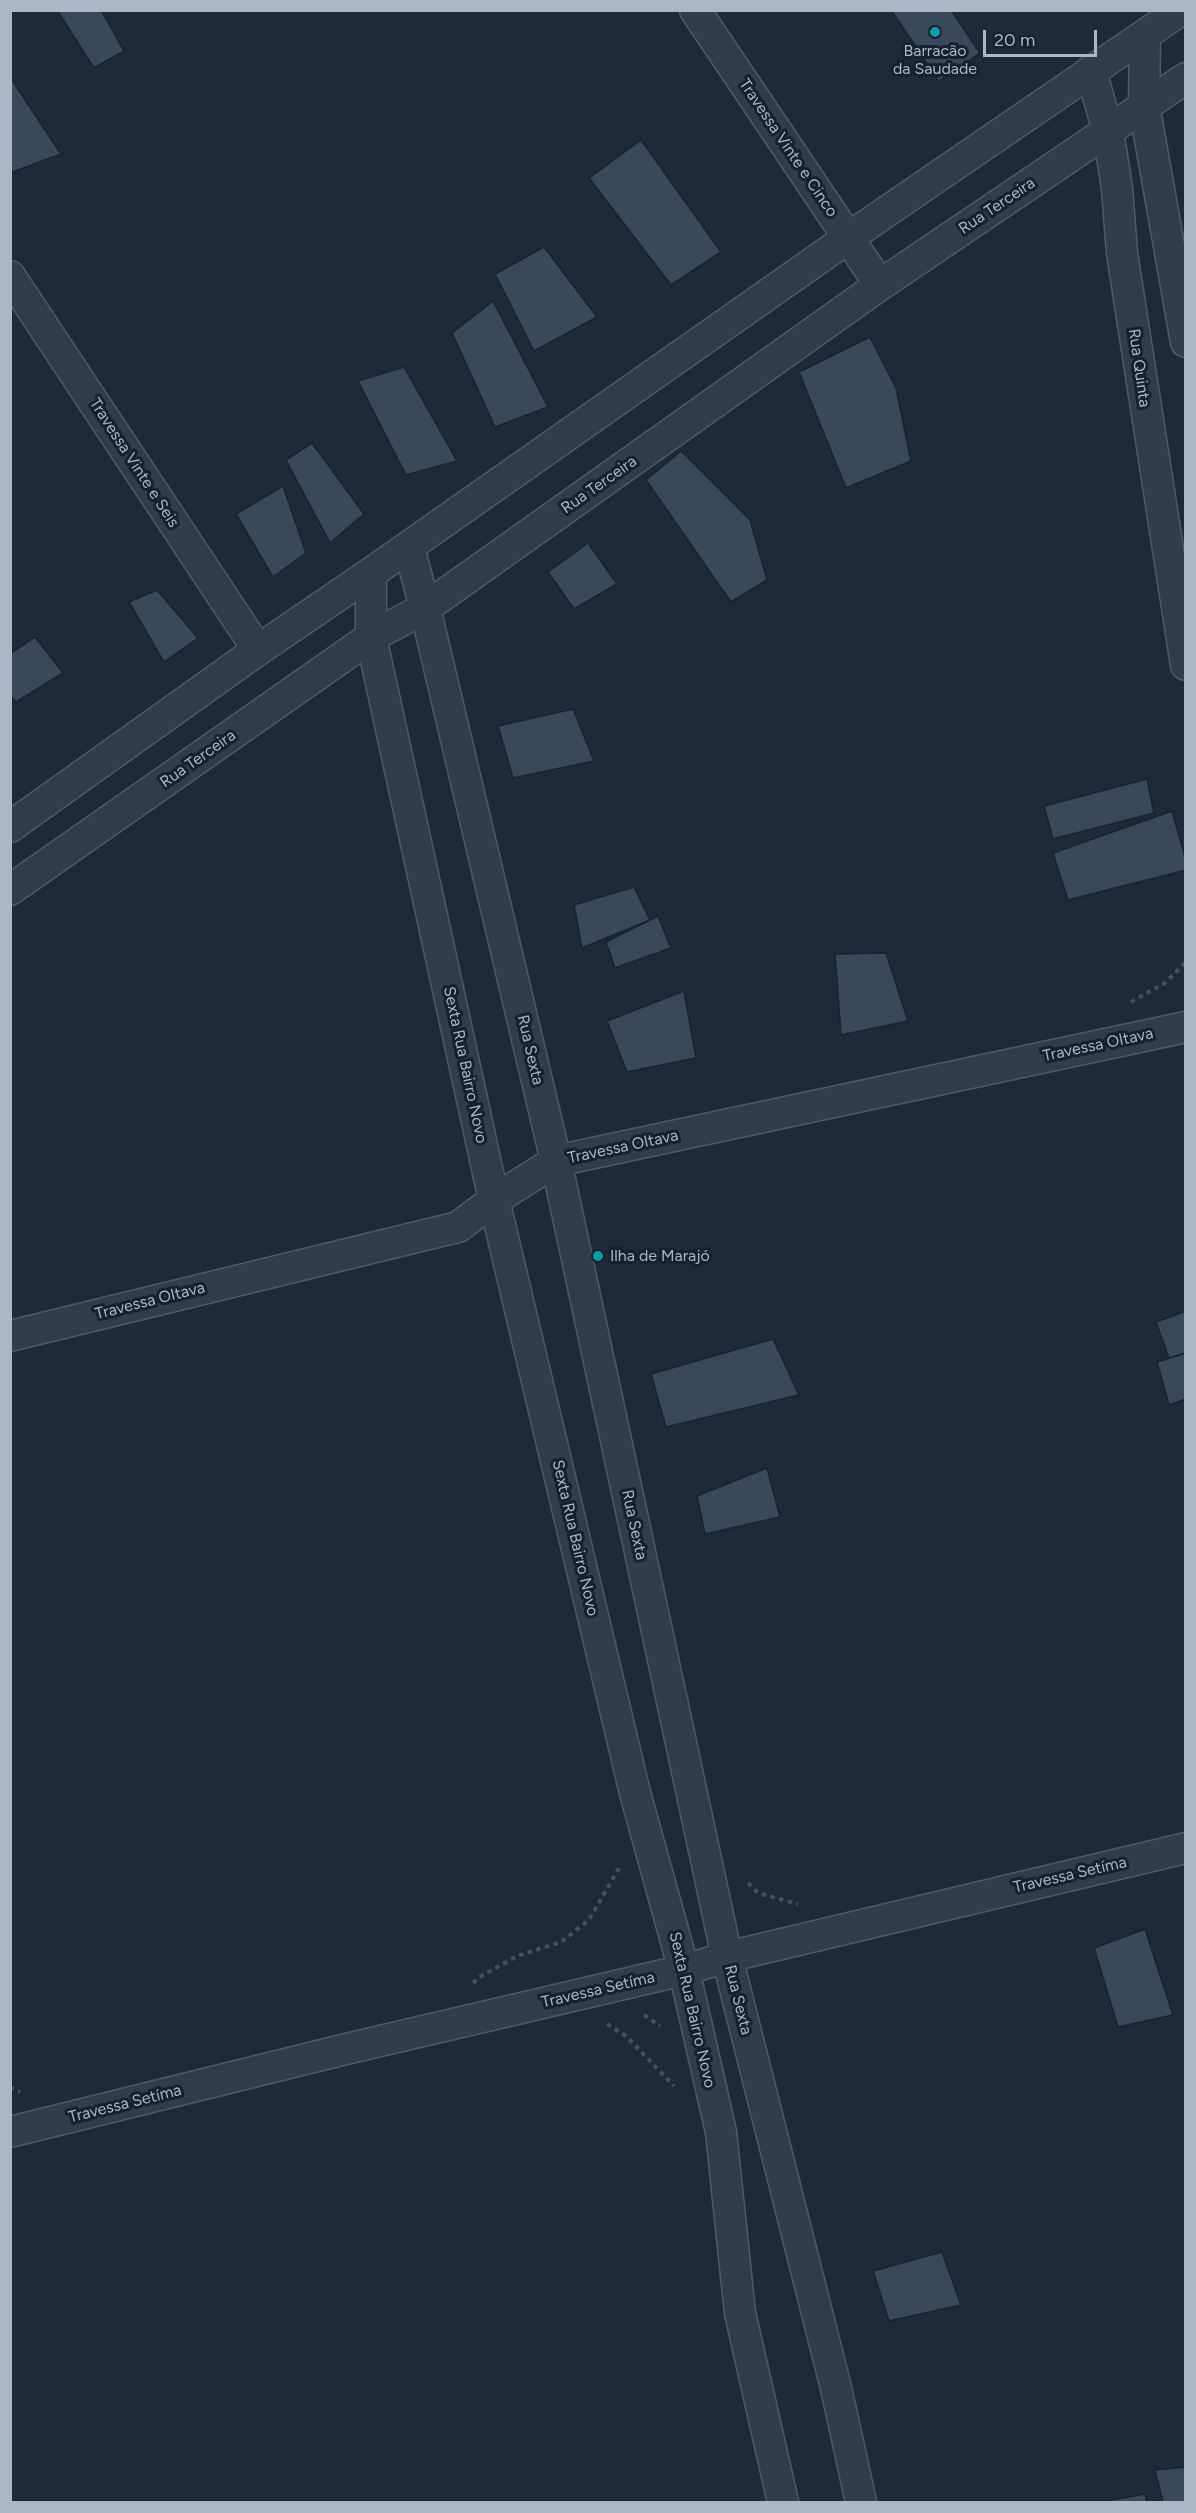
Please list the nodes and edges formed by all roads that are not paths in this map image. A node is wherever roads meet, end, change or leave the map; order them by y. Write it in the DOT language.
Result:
graph roads {
  1 [pos="695,10"];
  2 [pos="1181,10"];
  3 [pos="1145,35"];
  4 [pos="1091,71"];
  5 [pos="1185,78"];
  6 [pos="1144,105"];
  7 [pos="1108,131"];
  8 [pos="848,238"];
  9 [pos="10,276"];
  10 [pos="880,285"];
  11 [pos="1185,342"];
  12 [pos="408,547"];
  13 [pos="371,573"];
  14 [pos="425,608"];
  15 [pos="371,637"];
  16 [pos="258,650"];
  17 [pos="1185,665"];
  18 [pos="10,826"];
  19 [pos="10,890"];
  20 [pos="1185,1027"];
  21 [pos="556,1161"];
  22 [pos="494,1200"];
  23 [pos="10,1336"];
  24 [pos="1185,1848"];
  25 [pos="727,1957"];
  26 [pos="684,1970"];
  27 [pos="10,2132"];
  28 [pos="783,2502"];
  29 [pos="861,2502"];
  1 -- 8 [label="street, Travessa Vinte e Cinco"];
  2 -- 3 [label="street"];
  3 -- 4 [label="street"];
  3 -- 6 [label="street"];
  4 -- 7 [label="street, Rua Quinta"];
  4 -- 8 [label="street"];
  5 -- 6 [label="street, Rua Terceira"];
  6 -- 7 [label="street, Rua Terceira"];
  6 -- 11 [label="street"];
  7 -- 10 [label="street, Rua Terceira"];
  7 -- 17 [label="street, Rua Quinta"];
  8 -- 10 [label="street, Travessa Vinte e Cinco"];
  8 -- 12 [label="street"];
  9 -- 16 [label="street, Travessa Vinte e Seis"];
  10 -- 14 [label="street, Rua Terceira"];
  12 -- 13 [label="street"];
  12 -- 14 [label="street, Rua Sexta"];
  13 -- 15 [label="street, Sexta Rua Bairro Novo"];
  13 -- 16 [label="street"];
  14 -- 15 [label="street, Rua Terceira"];
  14 -- 21 [label="street, Rua Sexta"];
  15 -- 19 [label="street, Rua Terceira"];
  15 -- 22 [label="street, Sexta Rua Bairro Novo"];
  16 -- 18 [label="street"];
  20 -- 21 [label="street, Travessa OItava"];
  21 -- 22 [label="street, Travessa OItava"];
  21 -- 25 [label="street, Rua Sexta"];
  22 -- 23 [label="street, Travessa OItava"];
  22 -- 26 [label="street, Sexta Rua Bairro Novo"];
  24 -- 25 [label="street, Travessa Setíma"];
  25 -- 26 [label="street, Travessa Setíma"];
  25 -- 29 [label="street, Rua Sexta"];
  26 -- 27 [label="street, Travessa Setíma"];
  26 -- 28 [label="street, Sexta Rua Bairro Novo"];
}
